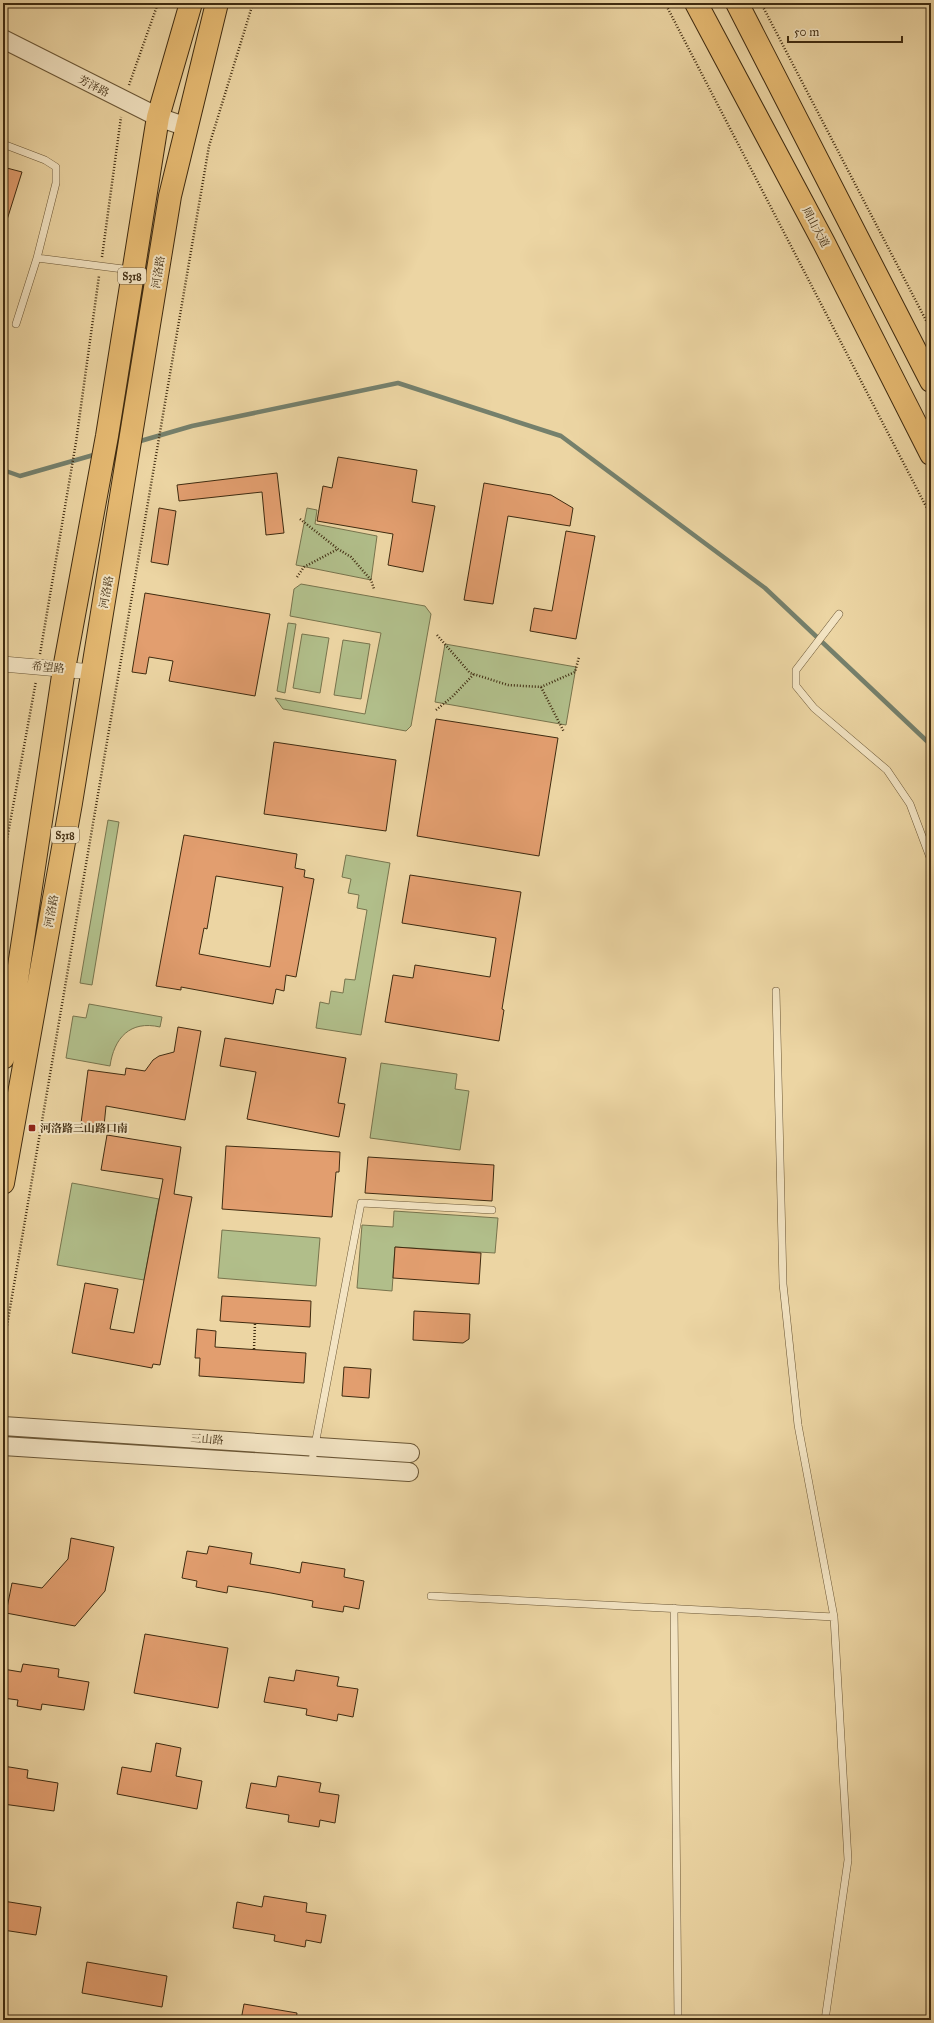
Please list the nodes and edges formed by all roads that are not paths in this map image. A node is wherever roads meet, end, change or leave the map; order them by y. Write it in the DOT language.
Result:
graph roads {
  1 [pos="191,3"];
  2 [pos="217,3"];
  3 [pos="696,3"];
  4 [pos="737,3"];
  5 [pos="3,39"];
  6 [pos="3,48"];
  7 [pos="123,105"];
  8 [pos="157,121"];
  9 [pos="186,131"];
  10 [pos="3,144"];
  11 [pos="37,258"];
  12 [pos="133,271"];
  13 [pos="16,324"];
  14 [pos="931,381"];
  15 [pos="931,454"];
  16 [pos="839,614"];
  17 [pos="3,664"];
  18 [pos="64,669"];
  19 [pos="93,672"];
  20 [pos="931,860"];
  21 [pos="776,991"];
  22 [pos="3,1058"];
  23 [pos="3,1183"];
  24 [pos="492,1210"];
  25 [pos="3,1426"];
  26 [pos="3,1446"];
  27 [pos="316,1446"];
  28 [pos="410,1453"];
  29 [pos="311,1466"];
  30 [pos="409,1472"];
  31 [pos="431,1596"];
  32 [pos="674,1608"];
  33 [pos="834,1617"];
  34 [pos="678,2020"];
  35 [pos="825,2020"];
  1 -- 8 [label="main road, 河洛路 / S318"];
  2 -- 9 [label="main road, 河洛路 / S318"];
  3 -- 15 [label="main road, 周山大道"];
  4 -- 14 [label="main road"];
  5 -- 7 [label="street, 芳泽路"];
  6 -- 7 [label="street, 芳泽路"];
  7 -- 8 [label="street, 芳泽路"];
  8 -- 9 [label="street, 芳泽路"];
  8 -- 12 [label="main road, 河洛路 / S318"];
  9 -- 19 [label="main road, 河洛路 / S318"];
  10 -- 11 [label="lane"];
  11 -- 12 [label="lane"];
  11 -- 13 [label="lane"];
  12 -- 18 [label="main road, 河洛路 / S318"];
  16 -- 20 [label="lane"];
  17 -- 18 [label="street, 希望路"];
  18 -- 19 [label="street, 希望路"];
  18 -- 22 [label="main road, 河洛路 / S318"];
  19 -- 23 [label="main road, 河洛路 / S318"];
  21 -- 33 [label="lane"];
  24 -- 27 [label="lane"];
  25 -- 27 [label="street, 三山路"];
  26 -- 29 [label="street, 三山路"];
  27 -- 28 [label="street, 三山路"];
  27 -- 29 [label="lane"];
  29 -- 30 [label="street, 三山路"];
  31 -- 32 [label="lane"];
  32 -- 33 [label="lane"];
  32 -- 34 [label="lane"];
  33 -- 35 [label="lane"];
}
